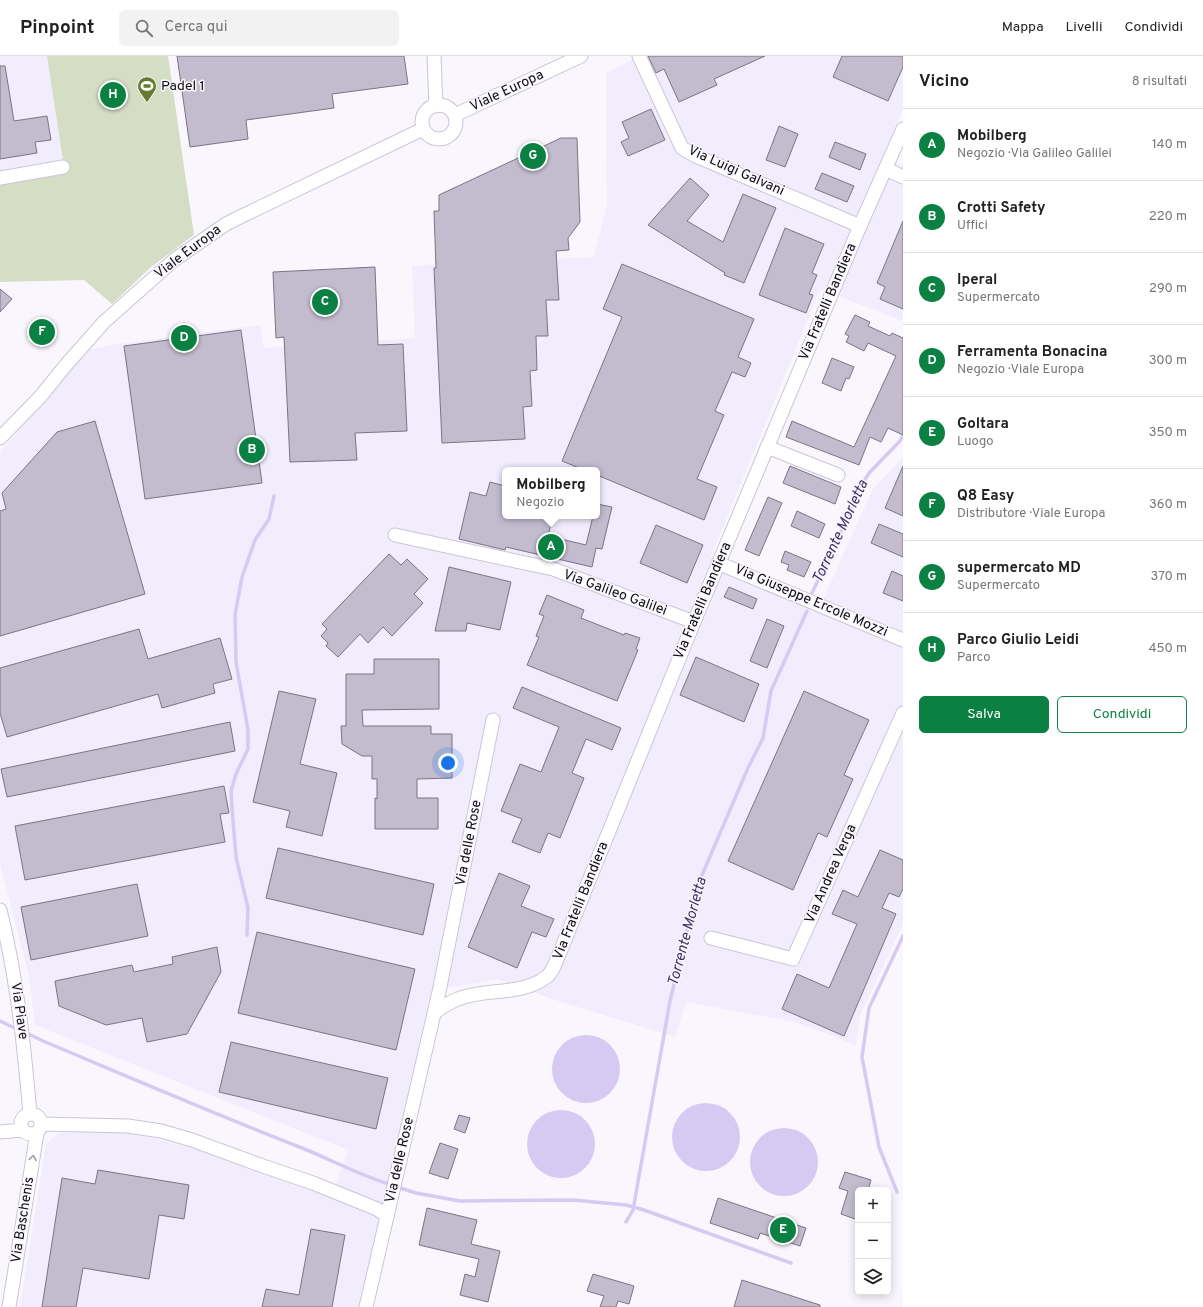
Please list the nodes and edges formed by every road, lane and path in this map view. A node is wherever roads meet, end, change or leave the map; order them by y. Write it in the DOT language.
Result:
graph roads {
  1 [pos="434,56"];
  2 [pos="581,56"];
  3 [pos="639,56"];
  4 [pos="436,106"];
  5 [pos="455,115"];
  6 [pos="423,129"];
  7 [pos="903,129"];
  8 [pos="63,167"];
  9 [pos="886,169"];
  10 [pos="903,177"];
  11 [pos="0,178"];
  12 [pos="860,226"];
  13 [pos="0,438"];
  14 [pos="767,447"];
  15 [pos="838,475"];
  16 [pos="395,535"];
  17 [pos="718,563"];
  18 [pos="694,622"];
  19 [pos="903,640"];
  20 [pos="903,713"];
  21 [pos="494,720"];
  22 [pos="0,910"];
  23 [pos="712,938"];
  24 [pos="434,1013"];
  25 [pos="30,1114"];
  26 [pos="40,1128"];
  27 [pos="23,1130"];
  28 [pos="0,1132"];
  29 [pos="387,1216"];
  30 [pos="9,1307"];
  31 [pos="366,1307"];
  1 -- 4 [label="street"];
  2 -- 5 [label="street, Viale Europa"];
  3 -- 12 [label="street, Via Luigi Galvani"];
  4 -- 5 [label="street, Viale Europa"];
  4 -- 6 [label="street"];
  5 -- 6 [label="street, Viale Europa"];
  6 -- 13 [label="street, Viale Europa"];
  7 -- 9 [label="street, Via Fratelli Bandiera"];
  8 -- 11 [label="street"];
  9 -- 10 [label="street"];
  9 -- 12 [label="street, Via Fratelli Bandiera"];
  12 -- 14 [label="street, Via Fratelli Bandiera"];
  14 -- 15 [label="street"];
  14 -- 17 [label="street, Via Fratelli Bandiera"];
  16 -- 18 [label="street, Via Galileo Galilei"];
  17 -- 18 [label="street, Via Fratelli Bandiera"];
  17 -- 19 [label="street, Via Giuseppe Ercole Mozzi"];
  18 -- 24 [label="street, Via Fratelli Bandiera"];
  20 -- 23 [label="street, Via Andrea Verga"];
  21 -- 24 [label="street, Via delle Rose"];
  22 -- 25 [label="street, Via Piave"];
  24 -- 29 [label="street, Via delle Rose"];
  25 -- 26 [label="street"];
  25 -- 27 [label="street"];
  26 -- 27 [label="street"];
  26 -- 29 [label="street"];
  30 -- 26 [label="street, Via Baschenis, one-way"];
  27 -- 28 [label="street"];
  29 -- 31 [label="street, Via delle Rose"];
}
